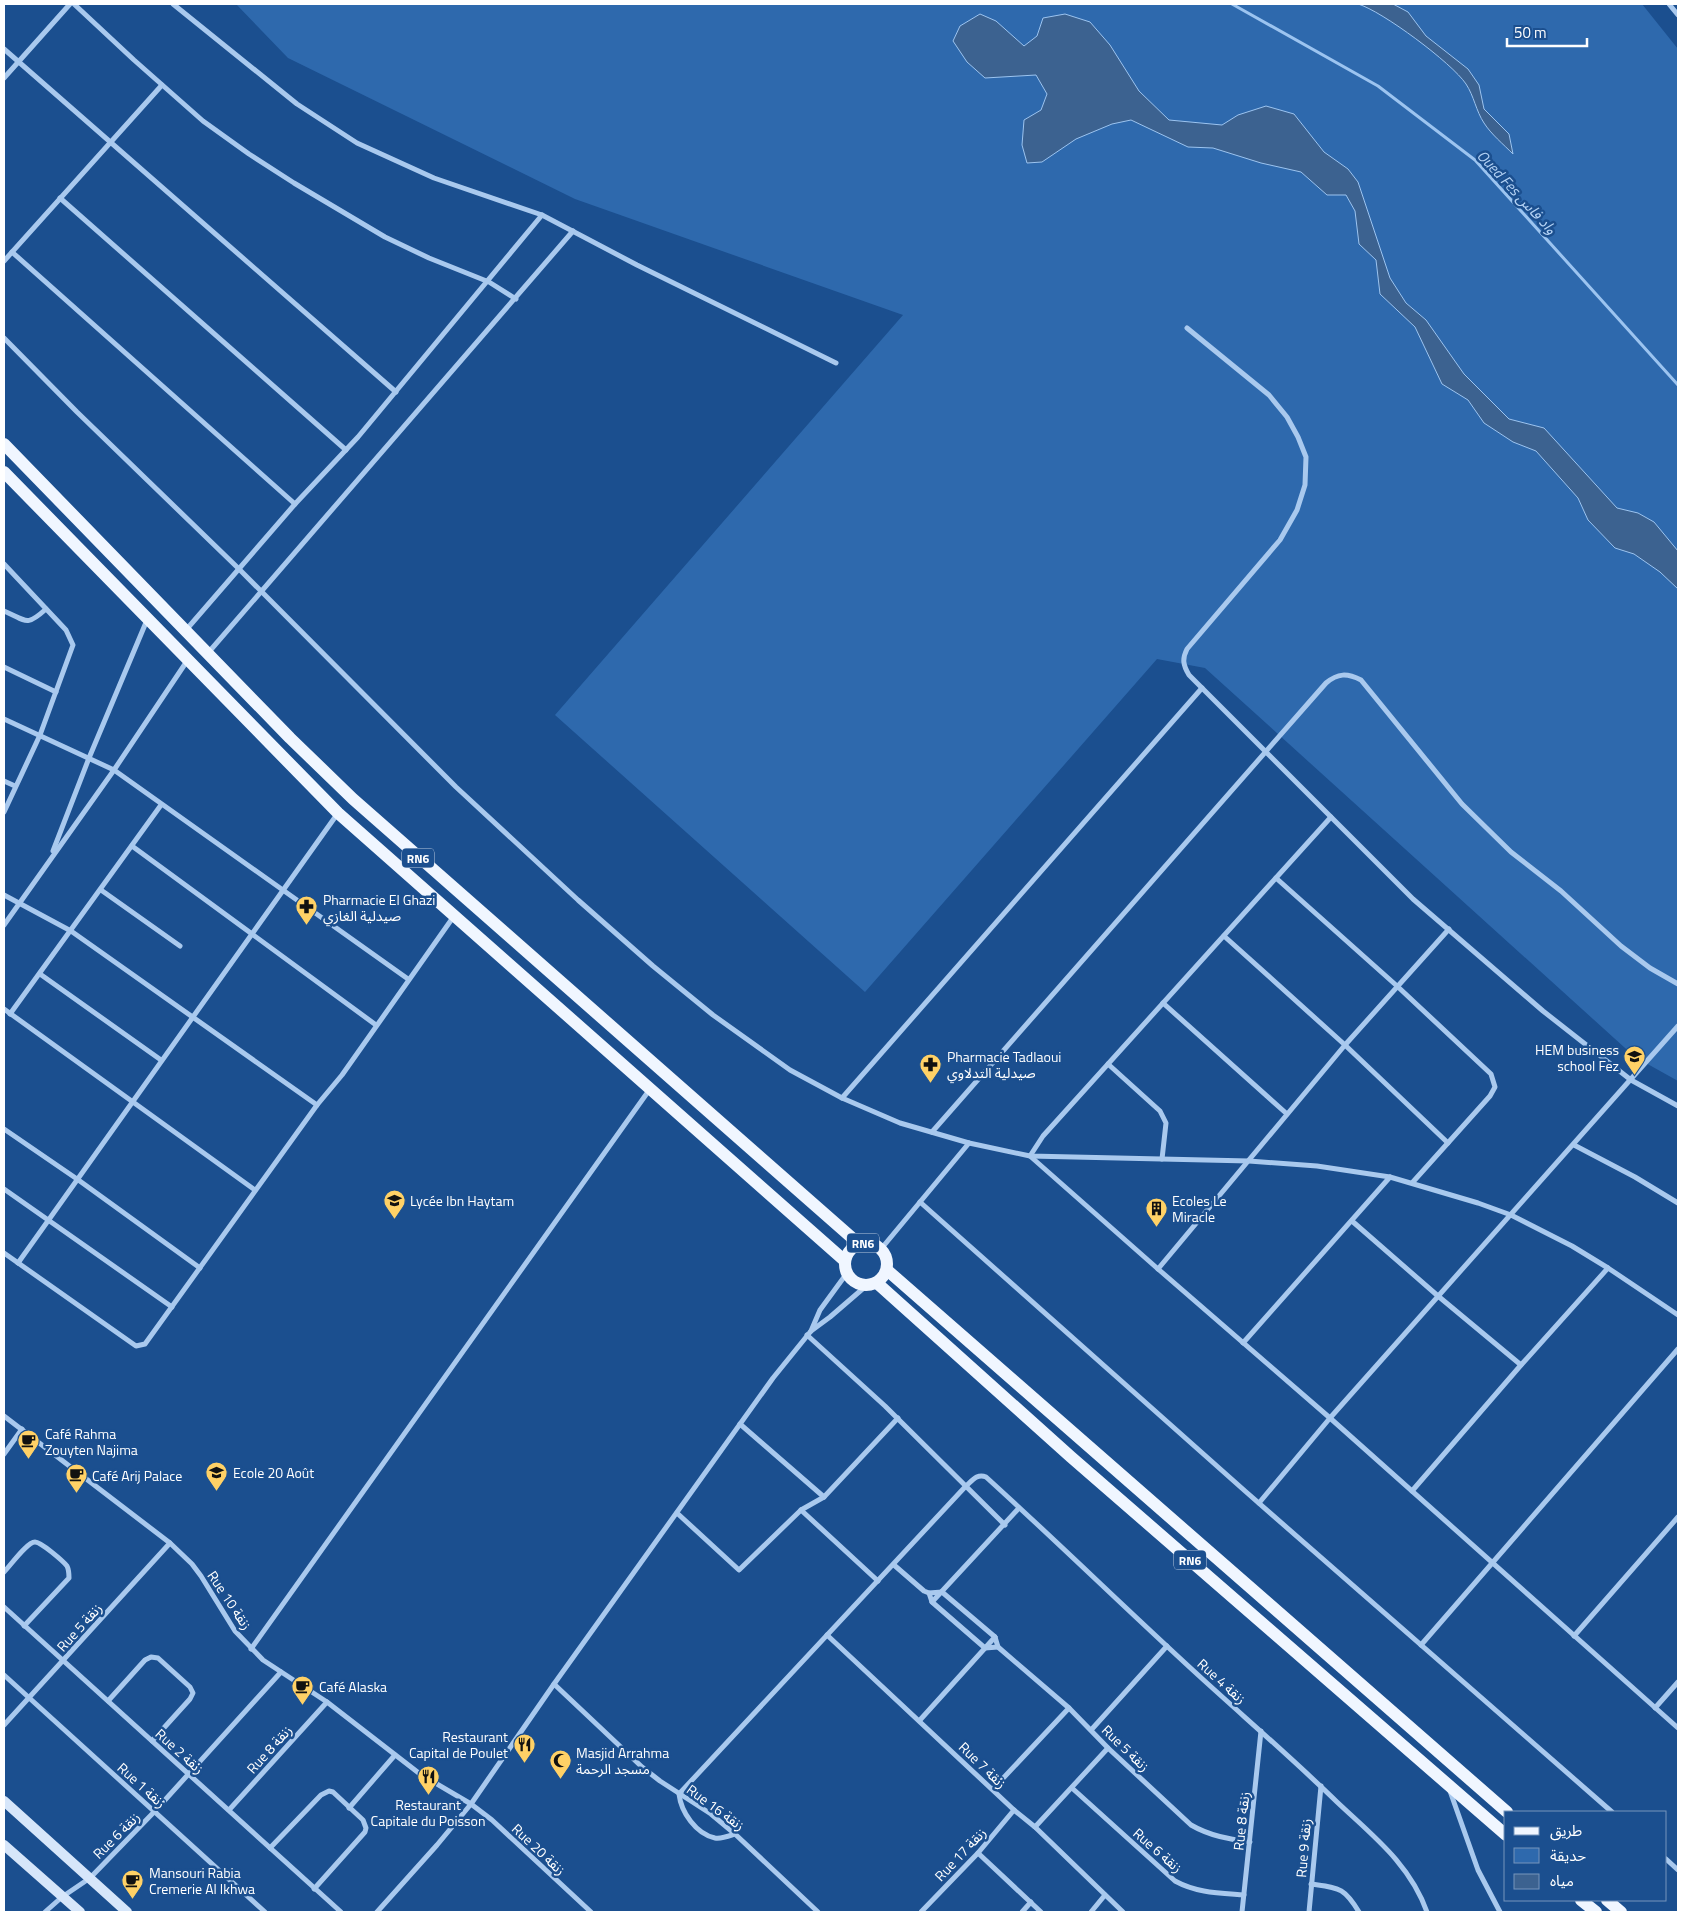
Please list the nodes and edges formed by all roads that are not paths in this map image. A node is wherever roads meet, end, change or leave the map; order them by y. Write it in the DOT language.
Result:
graph roads {
  1 [pos="70,4"];
  2 [pos="74,4"];
  3 [pos="174,4"];
  4 [pos="1669,4"];
  5 [pos="1678,15"];
  6 [pos="4,48"];
  7 [pos="18,61"];
  8 [pos="4,78"];
  9 [pos="162,85"];
  10 [pos="111,142"];
  11 [pos="60,198"];
  12 [pos="542,216"];
  13 [pos="574,231"];
  14 [pos="12,252"];
  15 [pos="4,261"];
  16 [pos="489,282"];
  17 [pos="516,299"];
  18 [pos="1187,328"];
  19 [pos="4,338"];
  20 [pos="836,363"];
  21 [pos="396,392"];
  22 [pos="4,444"];
  23 [pos="346,450"];
  24 [pos="4,472"];
  25 [pos="294,504"];
  26 [pos="4,564"];
  27 [pos="238,568"];
  28 [pos="261,590"];
  29 [pos="46,609"];
  30 [pos="4,611"];
  31 [pos="147,620"];
  32 [pos="186,630"];
  33 [pos="208,653"];
  34 [pos="188,661"];
  35 [pos="4,667"];
  36 [pos="1202,688"];
  37 [pos="56,692"];
  38 [pos="4,719"];
  39 [pos="40,735"];
  40 [pos="1267,752"];
  41 [pos="89,758"];
  42 [pos="114,770"];
  43 [pos="4,781"];
  44 [pos="15,786"];
  45 [pos="161,805"];
  46 [pos="4,812"];
  47 [pos="338,813"];
  48 [pos="1331,817"];
  49 [pos="132,846"];
  50 [pos="50,858"];
  51 [pos="1276,878"];
  52 [pos="101,890"];
  53 [pos="282,891"];
  54 [pos="4,895"];
  55 [pos="20,903"];
  56 [pos="454,915"];
  57 [pos="4,925"];
  58 [pos="1448,929"];
  59 [pos="71,931"];
  60 [pos="252,934"];
  61 [pos="1224,936"];
  62 [pos="180,946"];
  63 [pos="40,974"];
  64 [pos="408,979"];
  65 [pos="1678,984"];
  66 [pos="1398,986"];
  67 [pos="1163,1003"];
  68 [pos="4,1009"];
  69 [pos="10,1014"];
  70 [pos="192,1016"];
  71 [pos="376,1026"];
  72 [pos="1678,1026"];
  73 [pos="1344,1045"];
  74 [pos="161,1060"];
  75 [pos="1108,1064"];
  76 [pos="1631,1080"];
  77 [pos="651,1088"];
  78 [pos="842,1098"];
  79 [pos="132,1101"];
  80 [pos="317,1105"];
  81 [pos="1678,1106"];
  82 [pos="1287,1114"];
  83 [pos="4,1129"];
  84 [pos="932,1132"];
  85 [pos="969,1143"];
  86 [pos="1448,1143"];
  87 [pos="1574,1145"];
  88 [pos="1030,1156"];
  89 [pos="1162,1159"];
  90 [pos="1250,1161"];
  91 [pos="1390,1177"];
  92 [pos="77,1179"];
  93 [pos="1412,1183"];
  94 [pos="4,1189"];
  95 [pos="255,1190"];
  96 [pos="920,1202"];
  97 [pos="1678,1203"];
  98 [pos="1511,1215"];
  99 [pos="48,1221"];
  100 [pos="1352,1221"];
  101 [pos="859,1244"];
  102 [pos="881,1249"];
  103 [pos="4,1252"];
  104 [pos="18,1263"];
  105 [pos="846,1267"];
  106 [pos="200,1268"];
  107 [pos="1608,1268"];
  108 [pos="887,1270"];
  109 [pos="1158,1270"];
  110 [pos="871,1284"];
  111 [pos="1438,1296"];
  112 [pos="172,1307"];
  113 [pos="1678,1315"];
  114 [pos="809,1333"];
  115 [pos="1243,1343"];
  116 [pos="1678,1349"];
  117 [pos="1521,1365"];
  118 [pos="4,1416"];
  119 [pos="898,1418"];
  120 [pos="1330,1418"];
  121 [pos="740,1424"];
  122 [pos="22,1429"];
  123 [pos="4,1454"];
  124 [pos="965,1487"];
  125 [pos="1412,1491"];
  126 [pos="824,1497"];
  127 [pos="1259,1503"];
  128 [pos="1019,1508"];
  129 [pos="801,1510"];
  130 [pos="677,1513"];
  131 [pos="1678,1517"];
  132 [pos="1005,1525"];
  133 [pos="170,1543"];
  134 [pos="1492,1562"];
  135 [pos="894,1565"];
  136 [pos="4,1572"];
  137 [pos="878,1581"];
  138 [pos="930,1592"];
  139 [pos="942,1592"];
  140 [pos="932,1602"];
  141 [pos="4,1607"];
  142 [pos="24,1626"];
  143 [pos="827,1635"];
  144 [pos="1574,1636"];
  145 [pos="995,1637"];
  146 [pos="1421,1645"];
  147 [pos="1167,1646"];
  148 [pos="998,1647"];
  149 [pos="985,1648"];
  150 [pos="252,1649"];
  151 [pos="63,1661"];
  152 [pos="281,1672"];
  153 [pos="4,1675"];
  154 [pos="1678,1682"];
  155 [pos="554,1684"];
  156 [pos="29,1698"];
  157 [pos="108,1701"];
  158 [pos="326,1702"];
  159 [pos="1069,1708"];
  160 [pos="1655,1708"];
  161 [pos="920,1720"];
  162 [pos="4,1725"];
  163 [pos="1678,1728"];
  164 [pos="1092,1729"];
  165 [pos="1261,1731"];
  166 [pos="152,1741"];
  167 [pos="1108,1748"];
  168 [pos="395,1755"];
  169 [pos="188,1773"];
  170 [pos="1320,1786"];
  171 [pos="1448,1786"];
  172 [pos="1072,1788"];
  173 [pos="992,1789"];
  174 [pos="680,1794"];
  175 [pos="4,1801"];
  176 [pos="471,1804"];
  177 [pos="350,1808"];
  178 [pos="229,1810"];
  179 [pos="1014,1810"];
  180 [pos="1506,1811"];
  181 [pos="1611,1811"];
  182 [pos="155,1812"];
  183 [pos="1035,1827"];
  184 [pos="1504,1833"];
  185 [pos="735,1834"];
  186 [pos="1250,1842"];
  187 [pos="4,1845"];
  188 [pos="270,1848"];
  189 [pos="978,1852"];
  190 [pos="1667,1860"];
  191 [pos="1678,1870"];
  192 [pos="90,1878"];
  193 [pos="1311,1884"];
  194 [pos="314,1889"];
  195 [pos="1106,1895"];
  196 [pos="1244,1895"];
  197 [pos="62,1897"];
  198 [pos="1582,1901"];
  199 [pos="1608,1901"];
  200 [pos="1031,1902"];
  201 [pos="46,1912"];
  202 [pos="80,1912"];
  203 [pos="127,1912"];
  204 [pos="265,1912"];
  205 [pos="340,1912"];
  206 [pos="377,1912"];
  207 [pos="591,1912"];
  208 [pos="818,1912"];
  209 [pos="921,1912"];
  210 [pos="1022,1912"];
  211 [pos="1041,1912"];
  212 [pos="1091,1912"];
  213 [pos="1123,1912"];
  214 [pos="1242,1912"];
  215 [pos="1309,1912"];
  216 [pos="1358,1912"];
  217 [pos="1427,1912"];
  218 [pos="1500,1912"];
  219 [pos="1596,1912"];
  220 [pos="1622,1912"];
  1 -- 7 [label="street"];
  2 -- 9 [label="street"];
  3 -- 12 [label="street"];
  4 -- 5 [label="street"];
  6 -- 7 [label="street"];
  7 -- 8 [label="street"];
  7 -- 10 [label="street"];
  9 -- 10 [label="street"];
  9 -- 16 [label="street"];
  10 -- 11 [label="street"];
  10 -- 21 [label="street"];
  11 -- 14 [label="street"];
  11 -- 23 [label="street"];
  12 -- 13 [label="street"];
  12 -- 16 [label="street"];
  13 -- 17 [label="street"];
  13 -- 20 [label="street"];
  14 -- 15 [label="street"];
  14 -- 25 [label="street"];
  16 -- 17 [label="street"];
  16 -- 21 [label="street"];
  17 -- 28 [label="street"];
  18 -- 36 [label="street"];
  19 -- 27 [label="street"];
  21 -- 23 [label="street"];
  22 -- 32 [label="main road, RN6"];
  23 -- 25 [label="street"];
  24 -- 31 [label="main road, RN6"];
  25 -- 27 [label="street"];
  26 -- 29 [label="street"];
  27 -- 28 [label="street"];
  27 -- 32 [label="street"];
  28 -- 33 [label="street"];
  28 -- 78 [label="street"];
  29 -- 30 [label="street"];
  29 -- 37 [label="street"];
  31 -- 34 [label="main road, RN6"];
  31 -- 41 [label="street"];
  32 -- 33 [label="main road, RN6"];
  33 -- 101 [label="main road, RN6"];
  34 -- 42 [label="street"];
  34 -- 47 [label="main road, RN6"];
  35 -- 37 [label="street"];
  36 -- 40 [label="street"];
  36 -- 78 [label="street"];
  37 -- 39 [label="street"];
  38 -- 39 [label="street"];
  39 -- 41 [label="street"];
  39 -- 44 [label="street"];
  40 -- 48 [label="street"];
  40 -- 65 [label="street"];
  40 -- 84 [label="street"];
  41 -- 42 [label="street"];
  41 -- 50 [label="street"];
  42 -- 45 [label="street"];
  42 -- 50 [label="street"];
  43 -- 44 [label="street"];
  44 -- 46 [label="street"];
  45 -- 49 [label="street"];
  45 -- 53 [label="street"];
  47 -- 53 [label="street"];
  47 -- 56 [label="main road, RN6"];
  48 -- 51 [label="street"];
  48 -- 58 [label="street"];
  49 -- 52 [label="street"];
  49 -- 60 [label="street"];
  50 -- 55 [label="street"];
  51 -- 61 [label="street"];
  51 -- 66 [label="street"];
  52 -- 59 [label="street"];
  52 -- 62 [label="street"];
  53 -- 60 [label="street"];
  53 -- 64 [label="street"];
  54 -- 55 [label="street"];
  55 -- 57 [label="street"];
  55 -- 59 [label="street"];
  56 -- 64 [label="street"];
  56 -- 77 [label="main road, RN6"];
  58 -- 66 [label="street"];
  58 -- 76 [label="street"];
  59 -- 63 [label="street"];
  59 -- 70 [label="street"];
  60 -- 70 [label="street"];
  60 -- 71 [label="street"];
  61 -- 67 [label="street"];
  61 -- 73 [label="street"];
  63 -- 69 [label="street"];
  63 -- 74 [label="street"];
  64 -- 71 [label="street"];
  66 -- 73 [label="street"];
  66 -- 86 [label="street"];
  67 -- 75 [label="street"];
  67 -- 82 [label="street"];
  68 -- 69 [label="street"];
  69 -- 79 [label="street"];
  70 -- 74 [label="street"];
  70 -- 80 [label="street"];
  71 -- 80 [label="street"];
  72 -- 76 [label="street"];
  73 -- 82 [label="street"];
  73 -- 86 [label="street"];
  74 -- 79 [label="street"];
  75 -- 88 [label="street"];
  75 -- 89 [label="street"];
  76 -- 81 [label="street"];
  76 -- 87 [label="street"];
  77 -- 105 [label="main road, RN6"];
  77 -- 150 [label="street"];
  78 -- 84 [label="street"];
  79 -- 92 [label="street"];
  79 -- 95 [label="street"];
  80 -- 95 [label="street"];
  82 -- 90 [label="street"];
  83 -- 92 [label="street"];
  84 -- 85 [label="street"];
  85 -- 88 [label="street"];
  85 -- 96 [label="street"];
  86 -- 93 [label="street"];
  87 -- 97 [label="street"];
  87 -- 98 [label="street"];
  88 -- 89 [label="street"];
  88 -- 109 [label="street"];
  89 -- 90 [label="street"];
  90 -- 91 [label="street"];
  90 -- 109 [label="street"];
  91 -- 93 [label="street"];
  91 -- 100 [label="street"];
  92 -- 99 [label="street"];
  92 -- 106 [label="street"];
  93 -- 98 [label="street"];
  94 -- 99 [label="street"];
  95 -- 106 [label="street"];
  96 -- 102 [label="street"];
  96 -- 127 [label="street"];
  98 -- 107 [label="street"];
  98 -- 111 [label="street"];
  99 -- 104 [label="street"];
  99 -- 112 [label="street"];
  100 -- 111 [label="street"];
  100 -- 115 [label="street"];
  101 -- 102 [label="main road, RN6"];
  101 -- 105 [label="main road, RN6"];
  102 -- 108 [label="main road, RN6"];
  103 -- 104 [label="street"];
  104 -- 112 [label="street"];
  105 -- 110 [label="main road, RN6"];
  105 -- 114 [label="street"];
  106 -- 112 [label="street"];
  107 -- 113 [label="street"];
  107 -- 117 [label="street"];
  108 -- 110 [label="main road, RN6"];
  108 -- 180 [label="main road, RN6"];
  109 -- 115 [label="street"];
  110 -- 114 [label="street"];
  110 -- 171 [label="main road, RN6"];
  111 -- 117 [label="street"];
  111 -- 120 [label="street"];
  114 -- 119 [label="street"];
  114 -- 121 [label="street"];
  115 -- 120 [label="street"];
  116 -- 134 [label="street"];
  117 -- 125 [label="street"];
  118 -- 122 [label="street, Rue 10 زنقة"];
  119 -- 124 [label="street"];
  119 -- 126 [label="street"];
  120 -- 125 [label="street"];
  120 -- 127 [label="street"];
  121 -- 126 [label="street"];
  121 -- 130 [label="street"];
  122 -- 123 [label="street"];
  122 -- 133 [label="street, Rue 10 زنقة"];
  124 -- 128 [label="street, Rue 4 زنقة"];
  124 -- 132 [label="street"];
  124 -- 135 [label="street"];
  125 -- 134 [label="street"];
  126 -- 129 [label="street"];
  127 -- 146 [label="street"];
  128 -- 132 [label="street"];
  128 -- 147 [label="street, Rue 4 زنقة"];
  129 -- 130 [label="street"];
  129 -- 137 [label="street"];
  130 -- 155 [label="street"];
  131 -- 144 [label="street"];
  132 -- 139 [label="street"];
  133 -- 150 [label="street, Rue 10 زنقة"];
  133 -- 151 [label="street, Rue 5 زنقة"];
  134 -- 144 [label="street"];
  134 -- 146 [label="street"];
  135 -- 137 [label="street"];
  135 -- 138 [label="street"];
  136 -- 142 [label="street"];
  137 -- 143 [label="street"];
  138 -- 139 [label="street"];
  138 -- 140 [label="street"];
  139 -- 140 [label="street"];
  139 -- 145 [label="street"];
  140 -- 149 [label="street"];
  141 -- 142 [label="street, Rue 2 زنقة"];
  142 -- 151 [label="street, Rue 2 زنقة"];
  143 -- 161 [label="street, Rue 7 زنقة"];
  143 -- 174 [label="street"];
  144 -- 160 [label="street"];
  145 -- 148 [label="street"];
  145 -- 149 [label="street"];
  146 -- 181 [label="street"];
  147 -- 164 [label="street"];
  147 -- 165 [label="street, Rue 4 زنقة"];
  148 -- 149 [label="street"];
  148 -- 159 [label="street, Rue 5 زنقة"];
  149 -- 161 [label="street"];
  150 -- 152 [label="street, Rue 10 زنقة"];
  151 -- 156 [label="street, Rue 5 زنقة"];
  151 -- 157 [label="street, Rue 2 زنقة"];
  152 -- 158 [label="street, Rue 10 زنقة"];
  152 -- 169 [label="street, Rue 6 زنقة"];
  153 -- 156 [label="street, Rue 1 زنقة"];
  154 -- 160 [label="street"];
  155 -- 174 [label="street, Rue 16 زنقة"];
  155 -- 176 [label="street"];
  156 -- 162 [label="street, Rue 5 زنقة"];
  156 -- 182 [label="street, Rue 1 زنقة"];
  157 -- 166 [label="street, Rue 2 زنقة"];
  157 -- 166 [label="street"];
  158 -- 168 [label="street, Rue 10 زنقة"];
  158 -- 178 [label="street, Rue 8 زنقة"];
  159 -- 164 [label="street, Rue 5 زنقة"];
  159 -- 173 [label="street"];
  160 -- 163 [label="street"];
  161 -- 173 [label="street, Rue 7 زنقة"];
  164 -- 167 [label="street, Rue 5 زنقة"];
  165 -- 170 [label="street, Rue 4 زنقة"];
  165 -- 186 [label="street, Rue 8 زنقة"];
  166 -- 169 [label="street, Rue 2 زنقة"];
  167 -- 172 [label="street"];
  167 -- 186 [label="street, Rue 5 زنقة"];
  168 -- 176 [label="street, Rue 10 زنقة"];
  168 -- 177 [label="street"];
  169 -- 178 [label="street, Rue 2 زنقة"];
  169 -- 182 [label="street, Rue 6 زنقة"];
  170 -- 193 [label="street, Rue 9 زنقة"];
  170 -- 217 [label="street, Rue 4 زنقة"];
  171 -- 184 [label="main road, RN6"];
  171 -- 218 [label="street"];
  172 -- 183 [label="street"];
  172 -- 196 [label="street, Rue 6 زنقة"];
  173 -- 179 [label="street, Rue 7 زنقة"];
  174 -- 185 [label="street, Rue 16 زنقة"];
  174 -- 185 [label="street"];
  175 -- 192 [label="street"];
  176 -- 206 [label="street"];
  176 -- 207 [label="street, Rue 20 زنقة"];
  177 -- 188 [label="street"];
  177 -- 194 [label="street"];
  178 -- 188 [label="street, Rue 2 زنقة"];
  179 -- 183 [label="street, Rue 7 زنقة"];
  179 -- 189 [label="street, Rue 17 زنقة"];
  182 -- 192 [label="street, Rue 6 زنقة"];
  182 -- 204 [label="street, Rue 1 زنقة"];
  183 -- 195 [label="street, Rue 7 زنقة"];
  185 -- 208 [label="street, Rue 16 زنقة"];
  186 -- 196 [label="street, Rue 8 زنقة"];
  187 -- 197 [label="street"];
  188 -- 194 [label="street, Rue 2 زنقة"];
  189 -- 200 [label="street"];
  189 -- 209 [label="street, Rue 17 زنقة"];
  190 -- 191 [label="street"];
  192 -- 197 [label="street, Rue 6 زنقة"];
  192 -- 203 [label="street"];
  193 -- 215 [label="street, Rue 9 زنقة"];
  193 -- 216 [label="street"];
  194 -- 205 [label="street, Rue 2 زنقة"];
  195 -- 212 [label="street"];
  195 -- 213 [label="street, Rue 7 زنقة"];
  196 -- 214 [label="street, Rue 8 زنقة"];
  197 -- 201 [label="street"];
  197 -- 202 [label="street"];
  198 -- 219 [label="main road"];
  199 -- 220 [label="main road"];
  200 -- 210 [label="street"];
  200 -- 211 [label="street"];
}
